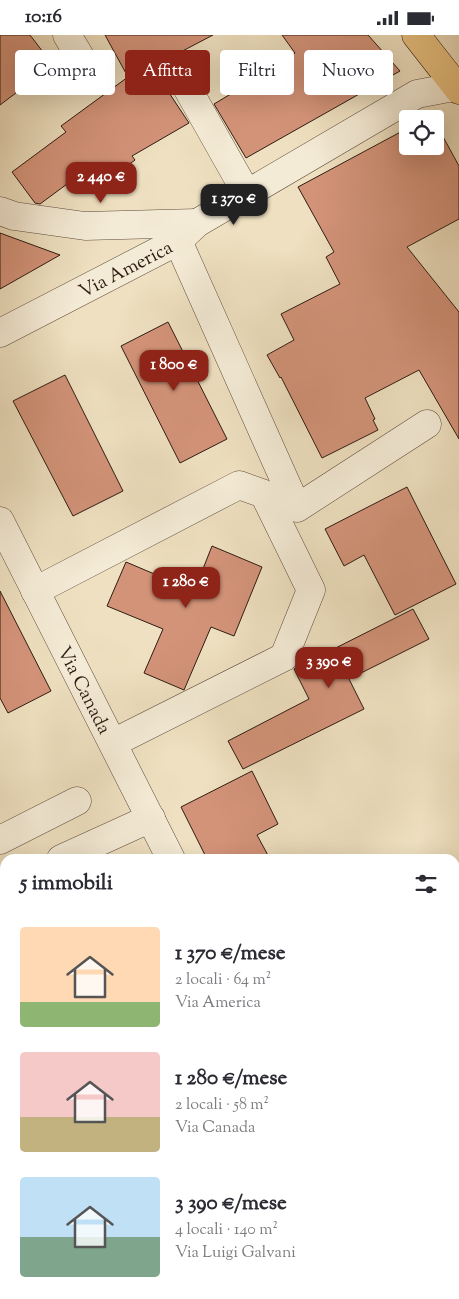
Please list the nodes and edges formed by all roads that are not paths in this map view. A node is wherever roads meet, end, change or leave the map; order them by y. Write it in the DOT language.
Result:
graph roads {
  1 [pos="68,35"];
  2 [pos="416,35"];
  3 [pos="76,50"];
  4 [pos="458,88"];
  5 [pos="191,95"];
  6 [pos="247,194"];
  7 [pos="0,211"];
  8 [pos="188,232"];
  9 [pos="0,333"];
  10 [pos="427,424"];
  11 [pos="0,521"];
  12 [pos="7,551"];
  13 [pos="35,591"];
  14 [pos="113,743"];
  15 [pos="77,801"];
  16 [pos="151,818"];
  17 [pos="0,840"];
  18 [pos="72,854"];
  19 [pos="169,854"];
  1 -- 3 [label="street"];
  2 -- 4 [label="main road"];
  4 -- 6 [label="street, Via America"];
  5 -- 6 [label="street"];
  6 -- 8 [label="street, Via America"];
  7 -- 8 [label="street"];
  8 -- 9 [label="street, Via America"];
  8 -- 10 [label="street"];
  11 -- 12 [label="street, Via Canada"];
  12 -- 13 [label="street, Via Canada"];
  13 -- 14 [label="street, Via Canada"];
  13 -- 14 [label="street"];
  14 -- 16 [label="street, Via Canada"];
  15 -- 17 [label="street"];
  16 -- 18 [label="street"];
  16 -- 19 [label="street, Via Canada"];
}
